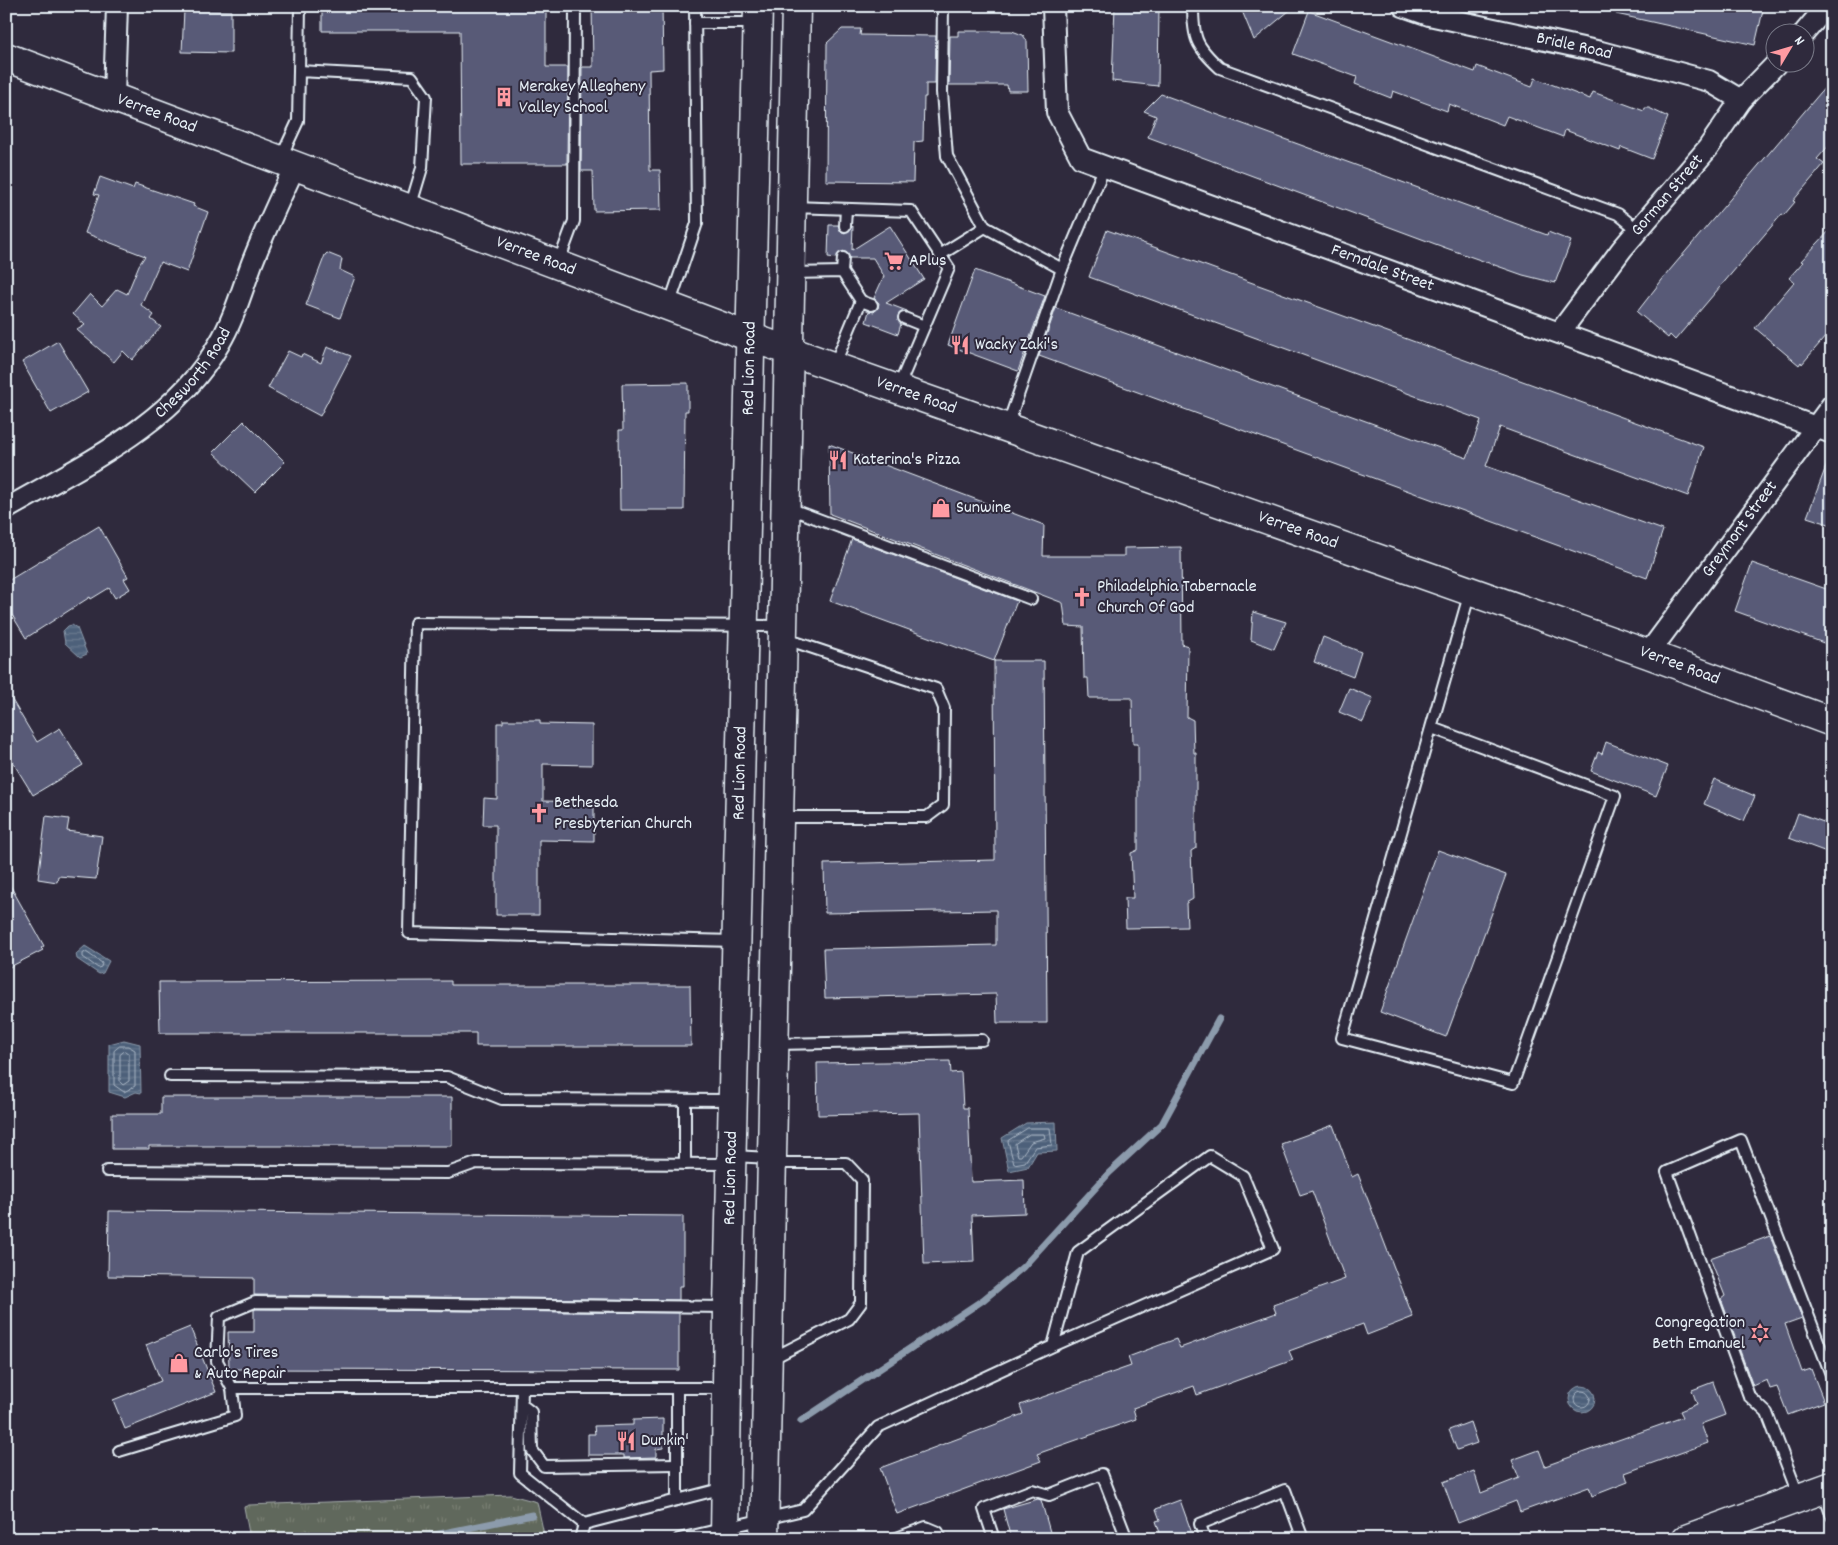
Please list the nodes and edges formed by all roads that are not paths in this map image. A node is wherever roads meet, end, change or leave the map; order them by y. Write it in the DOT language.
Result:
graph roads {
  1 [pos="117,6"];
  2 [pos="300,6"];
  3 [pos="575,6"];
  4 [pos="695,6"];
  5 [pos="796,6"];
  6 [pos="943,6"];
  7 [pos="1053,6"];
  8 [pos="1194,6"];
  9 [pos="1403,6"];
  10 [pos="1827,6"];
  11 [pos="758,15"];
  12 [pos="695,22"];
  13 [pos="1813,22"];
  14 [pos="6,57"];
  15 [pos="299,71"];
  16 [pos="1769,72"];
  17 [pos="114,96"];
  18 [pos="1742,100"];
  19 [pos="288,163"];
  20 [pos="1105,166"];
  21 [pos="792,207"];
  22 [pos="409,209"];
  23 [pos="846,209"];
  24 [pos="845,226"];
  25 [pos="985,227"];
  26 [pos="1638,230"];
  27 [pos="940,255"];
  28 [pos="843,258"];
  29 [pos="558,265"];
  30 [pos="1062,269"];
  31 [pos="842,272"];
  32 [pos="790,273"];
  33 [pos="861,301"];
  34 [pos="872,305"];
  35 [pos="669,306"];
  36 [pos="904,318"];
  37 [pos="924,326"];
  38 [pos="1560,332"];
  39 [pos="750,337"];
  40 [pos="789,351"];
  41 [pos="834,367"];
  42 [pos="898,389"];
  43 [pos="1832,405"];
  44 [pos="1007,428"];
  45 [pos="1823,430"];
  46 [pos="786,506"];
  47 [pos="6,509"];
  48 [pos="1470,592"];
  49 [pos="1031,599"];
  50 [pos="744,631"];
  51 [pos="783,632"];
  52 [pos="1648,654"];
  53 [pos="1832,722"];
  54 [pos="1432,728"];
  55 [pos="779,817"];
  56 [pos="737,941"];
  57 [pos="735,1040"];
  58 [pos="982,1040"];
  59 [pos="774,1042"];
  60 [pos="170,1076"];
  61 [pos="686,1100"];
  62 [pos="734,1100"];
  63 [pos="732,1160"];
  64 [pos="772,1161"];
  65 [pos="685,1164"];
  66 [pos="107,1172"];
  67 [pos="728,1307"];
  68 [pos="1053,1346"];
  69 [pos="768,1360"];
  70 [pos="1832,1377"];
  71 [pos="232,1388"];
  72 [pos="522,1388"];
  73 [pos="676,1388"];
  74 [pos="727,1388"];
  75 [pos="1832,1389"];
  76 [pos="522,1405"];
  77 [pos="1832,1423"];
  78 [pos="119,1451"];
  79 [pos="677,1464"];
  80 [pos="726,1488"];
  81 [pos="1818,1491"];
  82 [pos="678,1500"];
  83 [pos="1832,1516"];
  84 [pos="584,1524"];
  85 [pos="764,1528"];
  86 [pos="726,1532"];
  87 [pos="580,1539"];
  88 [pos="678,1539"];
  89 [pos="894,1539"];
  90 [pos="940,1539"];
  91 [pos="994,1539"];
  92 [pos="1127,1539"];
  93 [pos="1205,1539"];
  94 [pos="1303,1539"];
  95 [pos="1686,1539"];
  1 -- 17 [label="street"];
  2 -- 15 [label="lane"];
  3 -- 29 [label="lane"];
  4 -- 12 [label="lane"];
  5 -- 21 [label="main road"];
  6 -- 25 [label="lane"];
  7 -- 20 [label="street, Ferndale Street"];
  8 -- 26 [label="lane"];
  9 -- 18 [label="street, Bridle Road"];
  10 -- 13 [label="street"];
  11 -- 12 [label="lane"];
  11 -- 39 [label="main road, Red Lion Road"];
  12 -- 35 [label="lane"];
  14 -- 17 [label="main road, Verree Road"];
  15 -- 19 [label="lane"];
  15 -- 22 [label="lane"];
  16 -- 18 [label="street, Gorman Street"];
  17 -- 19 [label="main road, Verree Road"];
  18 -- 26 [label="street, Gorman Street"];
  19 -- 22 [label="main road, Verree Road"];
  19 -- 47 [label="street, Chesworth Road"];
  20 -- 30 [label="lane"];
  20 -- 38 [label="street, Ferndale Street"];
  21 -- 23 [label="lane"];
  21 -- 32 [label="main road"];
  22 -- 29 [label="main road, Verree Road"];
  23 -- 24 [label="lane"];
  23 -- 27 [label="lane"];
  25 -- 27 [label="lane"];
  25 -- 30 [label="lane"];
  26 -- 38 [label="street, Gorman Street"];
  27 -- 37 [label="lane"];
  28 -- 31 [label="lane"];
  29 -- 35 [label="main road, Verree Road"];
  30 -- 44 [label="lane"];
  31 -- 32 [label="lane"];
  31 -- 33 [label="lane"];
  32 -- 40 [label="main road"];
  33 -- 34 [label="lane"];
  33 -- 41 [label="lane"];
  35 -- 39 [label="main road, Verree Road"];
  36 -- 37 [label="lane"];
  37 -- 42 [label="lane"];
  38 -- 45 [label="street, Ferndale Street"];
  39 -- 40 [label="main road, Verree Road"];
  39 -- 50 [label="main road, Red Lion Road"];
  40 -- 41 [label="main road, Verree Road"];
  40 -- 46 [label="main road"];
  41 -- 42 [label="main road, Verree Road"];
  42 -- 44 [label="main road, Verree Road"];
  43 -- 45 [label="street, Greymont Street"];
  44 -- 48 [label="main road, Verree Road"];
  45 -- 52 [label="street, Greymont Street"];
  46 -- 49 [label="lane"];
  46 -- 51 [label="main road"];
  48 -- 52 [label="main road, Verree Road"];
  48 -- 54 [label="lane"];
  50 -- 51 [label="main road"];
  50 -- 56 [label="main road, Red Lion Road"];
  50 -- 56 [label="lane"];
  51 -- 55 [label="main road"];
  51 -- 55 [label="lane"];
  52 -- 53 [label="main road, Verree Road"];
  54 -- 54 [label="lane"];
  55 -- 59 [label="main road"];
  56 -- 57 [label="main road, Red Lion Road"];
  57 -- 59 [label="main road"];
  57 -- 62 [label="main road, Red Lion Road"];
  58 -- 59 [label="lane"];
  59 -- 64 [label="main road"];
  60 -- 61 [label="lane"];
  61 -- 62 [label="lane"];
  61 -- 65 [label="lane"];
  62 -- 63 [label="main road, Red Lion Road"];
  63 -- 64 [label="lane"];
  63 -- 65 [label="lane"];
  63 -- 67 [label="main road, Red Lion Road"];
  64 -- 69 [label="main road"];
  64 -- 69 [label="lane"];
  65 -- 66 [label="lane"];
  67 -- 71 [label="lane"];
  67 -- 74 [label="main road, Red Lion Road"];
  68 -- 68 [label="lane"];
  68 -- 85 [label="lane"];
  69 -- 85 [label="main road"];
  70 -- 81 [label="lane"];
  71 -- 72 [label="lane"];
  71 -- 78 [label="lane"];
  72 -- 73 [label="lane"];
  72 -- 76 [label="lane"];
  73 -- 74 [label="lane"];
  73 -- 79 [label="lane"];
  74 -- 80 [label="main road, Red Lion Road"];
  75 -- 77 [label="lane"];
  76 -- 79 [label="lane"];
  76 -- 84 [label="lane"];
  79 -- 82 [label="lane"];
  80 -- 82 [label="lane"];
  80 -- 86 [label="main road, Red Lion Road"];
  81 -- 83 [label="lane"];
  81 -- 95 [label="main road"];
  82 -- 84 [label="lane"];
  84 -- 87 [label="lane"];
  85 -- 86 [label="lane"];
  86 -- 88 [label="lane"];
  89 -- 90 [label="lane"];
  91 -- 92 [label="lane"];
  93 -- 94 [label="lane"];
}
